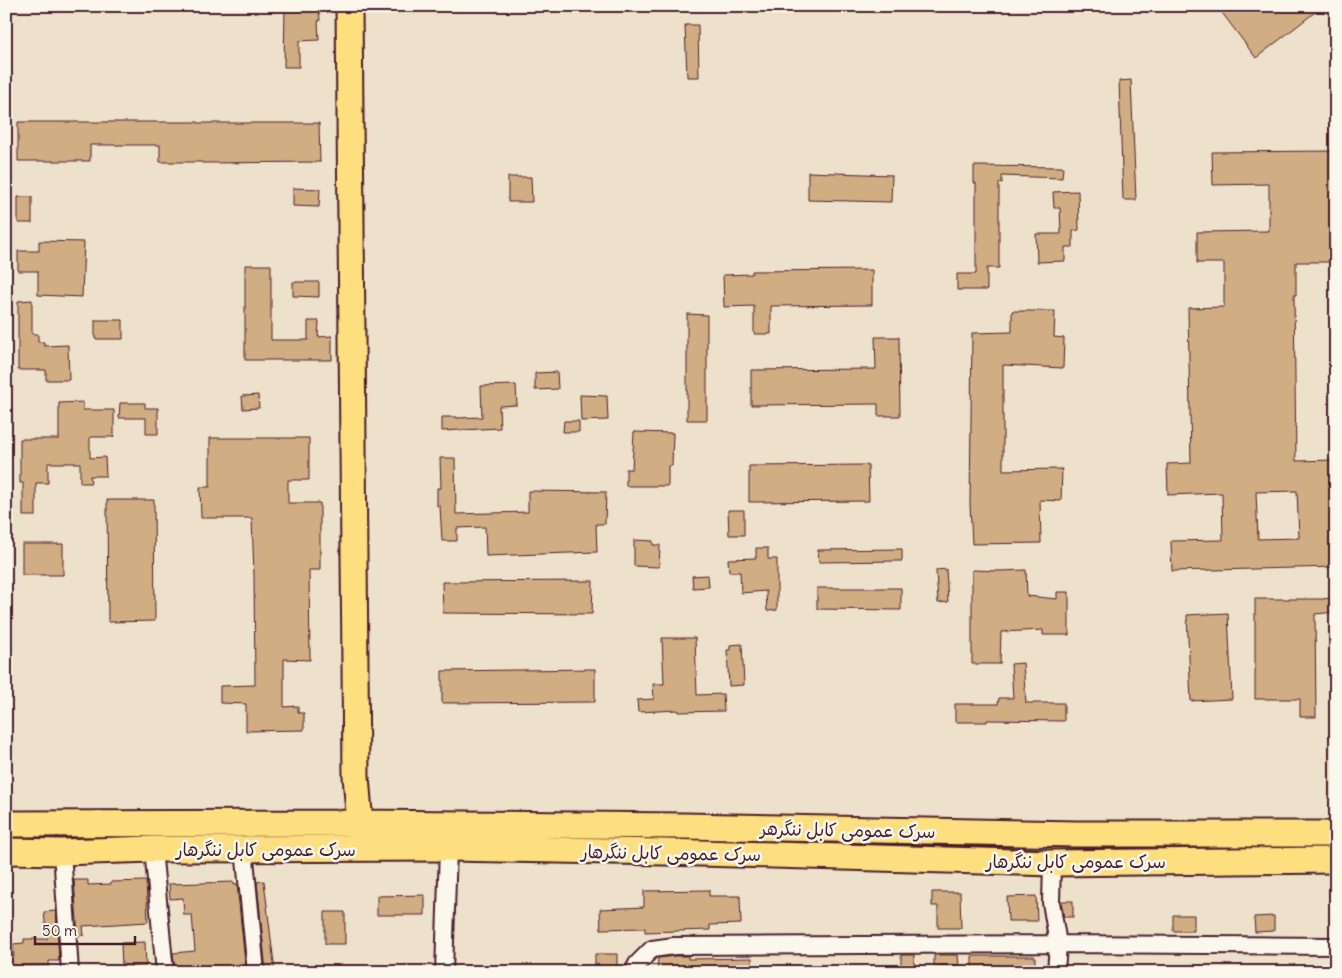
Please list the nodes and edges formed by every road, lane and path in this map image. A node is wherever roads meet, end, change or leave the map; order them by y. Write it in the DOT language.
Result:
graph roads {
  1 [pos="349,6"];
  2 [pos="360,823"];
  3 [pos="6,824"];
  4 [pos="1336,834"];
  5 [pos="361,848"];
  6 [pos="448,848"];
  7 [pos="153,849"];
  8 [pos="244,849"];
  9 [pos="6,851"];
  10 [pos="62,852"];
  11 [pos="1336,860"];
  12 [pos="1052,863"];
  13 [pos="1058,944"];
  14 [pos="1336,946"];
  15 [pos="70,972"];
  16 [pos="165,972"];
  17 [pos="256,972"];
  18 [pos="444,972"];
  19 [pos="634,972"];
  20 [pos="1056,972"];
  1 -- 2 [label="highway"];
  2 -- 3 [label="highway, سرک عمومی کابل ننگرهار"];
  2 -- 4 [label="highway, سرک عمومی کابل ننگرهر"];
  2 -- 5 [label="highway"];
  5 -- 6 [label="highway, سرک عمومی کابل ننگرهار"];
  5 -- 8 [label="highway, سرک عمومی کابل ننگرهار"];
  6 -- 12 [label="highway, سرک عمومی کابل ننگرهار"];
  6 -- 18 [label="street"];
  7 -- 8 [label="highway, سرک عمومی کابل ننگرهار"];
  7 -- 10 [label="highway, سرک عمومی کابل ننگرهار"];
  7 -- 16 [label="street"];
  8 -- 17 [label="street"];
  9 -- 10 [label="highway, سرک عمومی کابل ننگرهار"];
  10 -- 15 [label="street"];
  11 -- 12 [label="highway, سرک عمومی کابل ننگرهار"];
  12 -- 13 [label="street"];
  13 -- 14 [label="street"];
  13 -- 19 [label="street"];
  13 -- 20 [label="street"];
}
